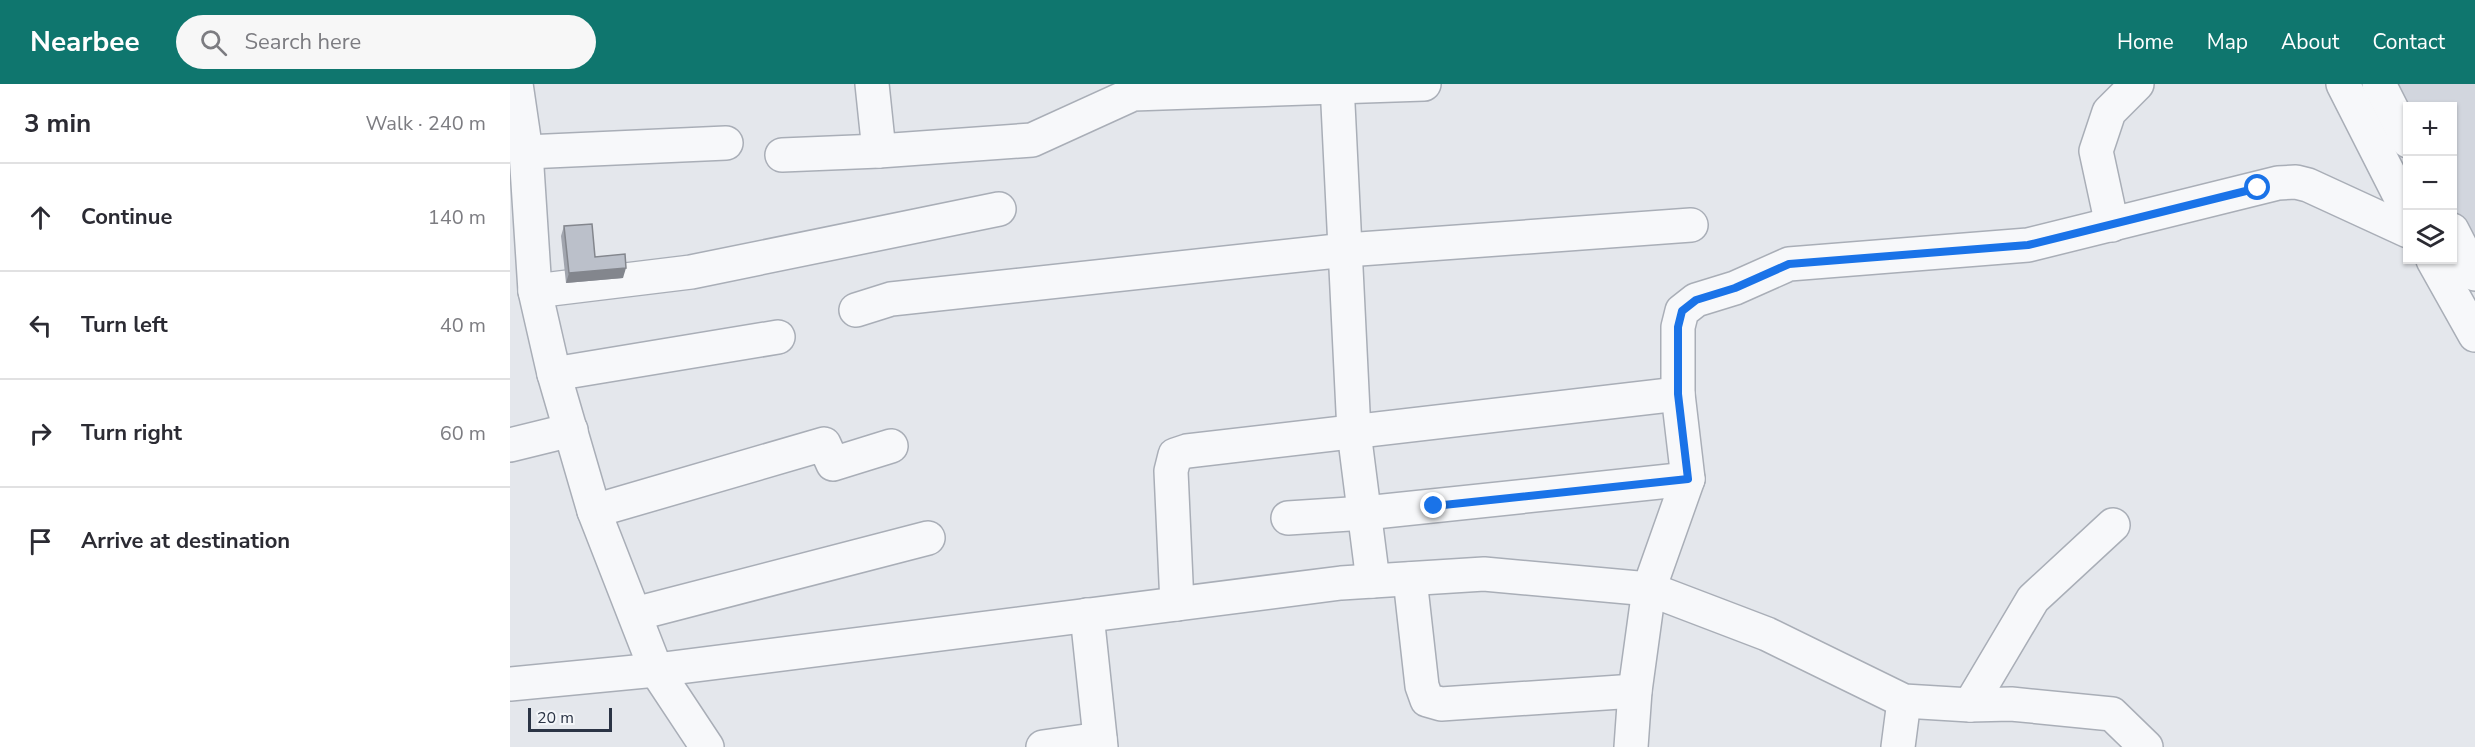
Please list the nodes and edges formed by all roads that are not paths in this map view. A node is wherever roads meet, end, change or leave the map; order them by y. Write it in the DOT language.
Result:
graph roads {
  1 [pos="516,84"];
  2 [pos="872,84"];
  3 [pos="1424,84"];
  4 [pos="2137,84"];
  5 [pos="2343,84"];
  6 [pos="2379,84"];
  7 [pos="1337,86"];
  8 [pos="2403,131"];
  9 [pos="726,143"];
  10 [pos="879,151"];
  11 [pos="782,154"];
  12 [pos="521,170"];
  13 [pos="999,209"];
  14 [pos="2407,210"];
  15 [pos="1691,225"];
  16 [pos="2112,225"];
  17 [pos="2403,229"];
  18 [pos="2457,240"];
  19 [pos="1346,250"];
  20 [pos="2435,264"];
  21 [pos="2475,274"];
  22 [pos="526,277"];
  23 [pos="856,310"];
  24 [pos="2475,335"];
  25 [pos="778,337"];
  26 [pos="554,374"];
  27 [pos="1678,394"];
  28 [pos="571,430"];
  29 [pos="1354,432"];
  30 [pos="510,445"];
  31 [pos="891,446"];
  32 [pos="1688,479"];
  33 [pos="594,511"];
  34 [pos="1365,513"];
  35 [pos="1288,518"];
  36 [pos="2113,525"];
  37 [pos="928,538"];
  38 [pos="1410,579"];
  39 [pos="1373,581"];
  40 [pos="1649,589"];
  41 [pos="1177,604"];
  42 [pos="636,614"];
  43 [pos="1087,615"];
  44 [pos="656,670"];
  45 [pos="510,684"];
  46 [pos="1635,691"];
  47 [pos="1904,700"];
  48 [pos="1970,705"];
  49 [pos="1101,743"];
  50 [pos="707,747"];
  51 [pos="1043,747"];
  52 [pos="1631,747"];
  53 [pos="1898,747"];
  54 [pos="2146,747"];
  1 -- 12 [label="street"];
  2 -- 10 [label="street"];
  3 -- 7 [label="street"];
  4 -- 16 [label="street"];
  5 -- 14 [label="street"];
  6 -- 8 [label="street"];
  7 -- 10 [label="street"];
  7 -- 19 [label="street"];
  9 -- 12 [label="street"];
  10 -- 11 [label="street"];
  12 -- 22 [label="street"];
  13 -- 22 [label="street"];
  15 -- 19 [label="street"];
  16 -- 17 [label="street"];
  16 -- 27 [label="street"];
  18 -- 21 [label="street"];
  19 -- 23 [label="street"];
  19 -- 29 [label="street"];
  20 -- 24 [label="street"];
  22 -- 26 [label="street"];
  25 -- 26 [label="street"];
  26 -- 28 [label="street"];
  27 -- 29 [label="street"];
  27 -- 32 [label="street"];
  28 -- 30 [label="street"];
  28 -- 33 [label="street"];
  29 -- 34 [label="street"];
  29 -- 41 [label="street"];
  31 -- 33 [label="street"];
  32 -- 34 [label="street"];
  32 -- 40 [label="street"];
  33 -- 42 [label="street"];
  34 -- 35 [label="street"];
  34 -- 39 [label="street"];
  36 -- 48 [label="street"];
  37 -- 42 [label="street"];
  38 -- 39 [label="street"];
  38 -- 40 [label="street"];
  38 -- 46 [label="street"];
  39 -- 41 [label="street"];
  40 -- 46 [label="street"];
  40 -- 47 [label="street"];
  41 -- 43 [label="street"];
  42 -- 44 [label="street"];
  43 -- 44 [label="street"];
  43 -- 49 [label="street"];
  44 -- 45 [label="street"];
  44 -- 50 [label="street"];
  46 -- 52 [label="street"];
  47 -- 48 [label="street"];
  47 -- 53 [label="street"];
  48 -- 54 [label="street"];
  49 -- 51 [label="street"];
}
